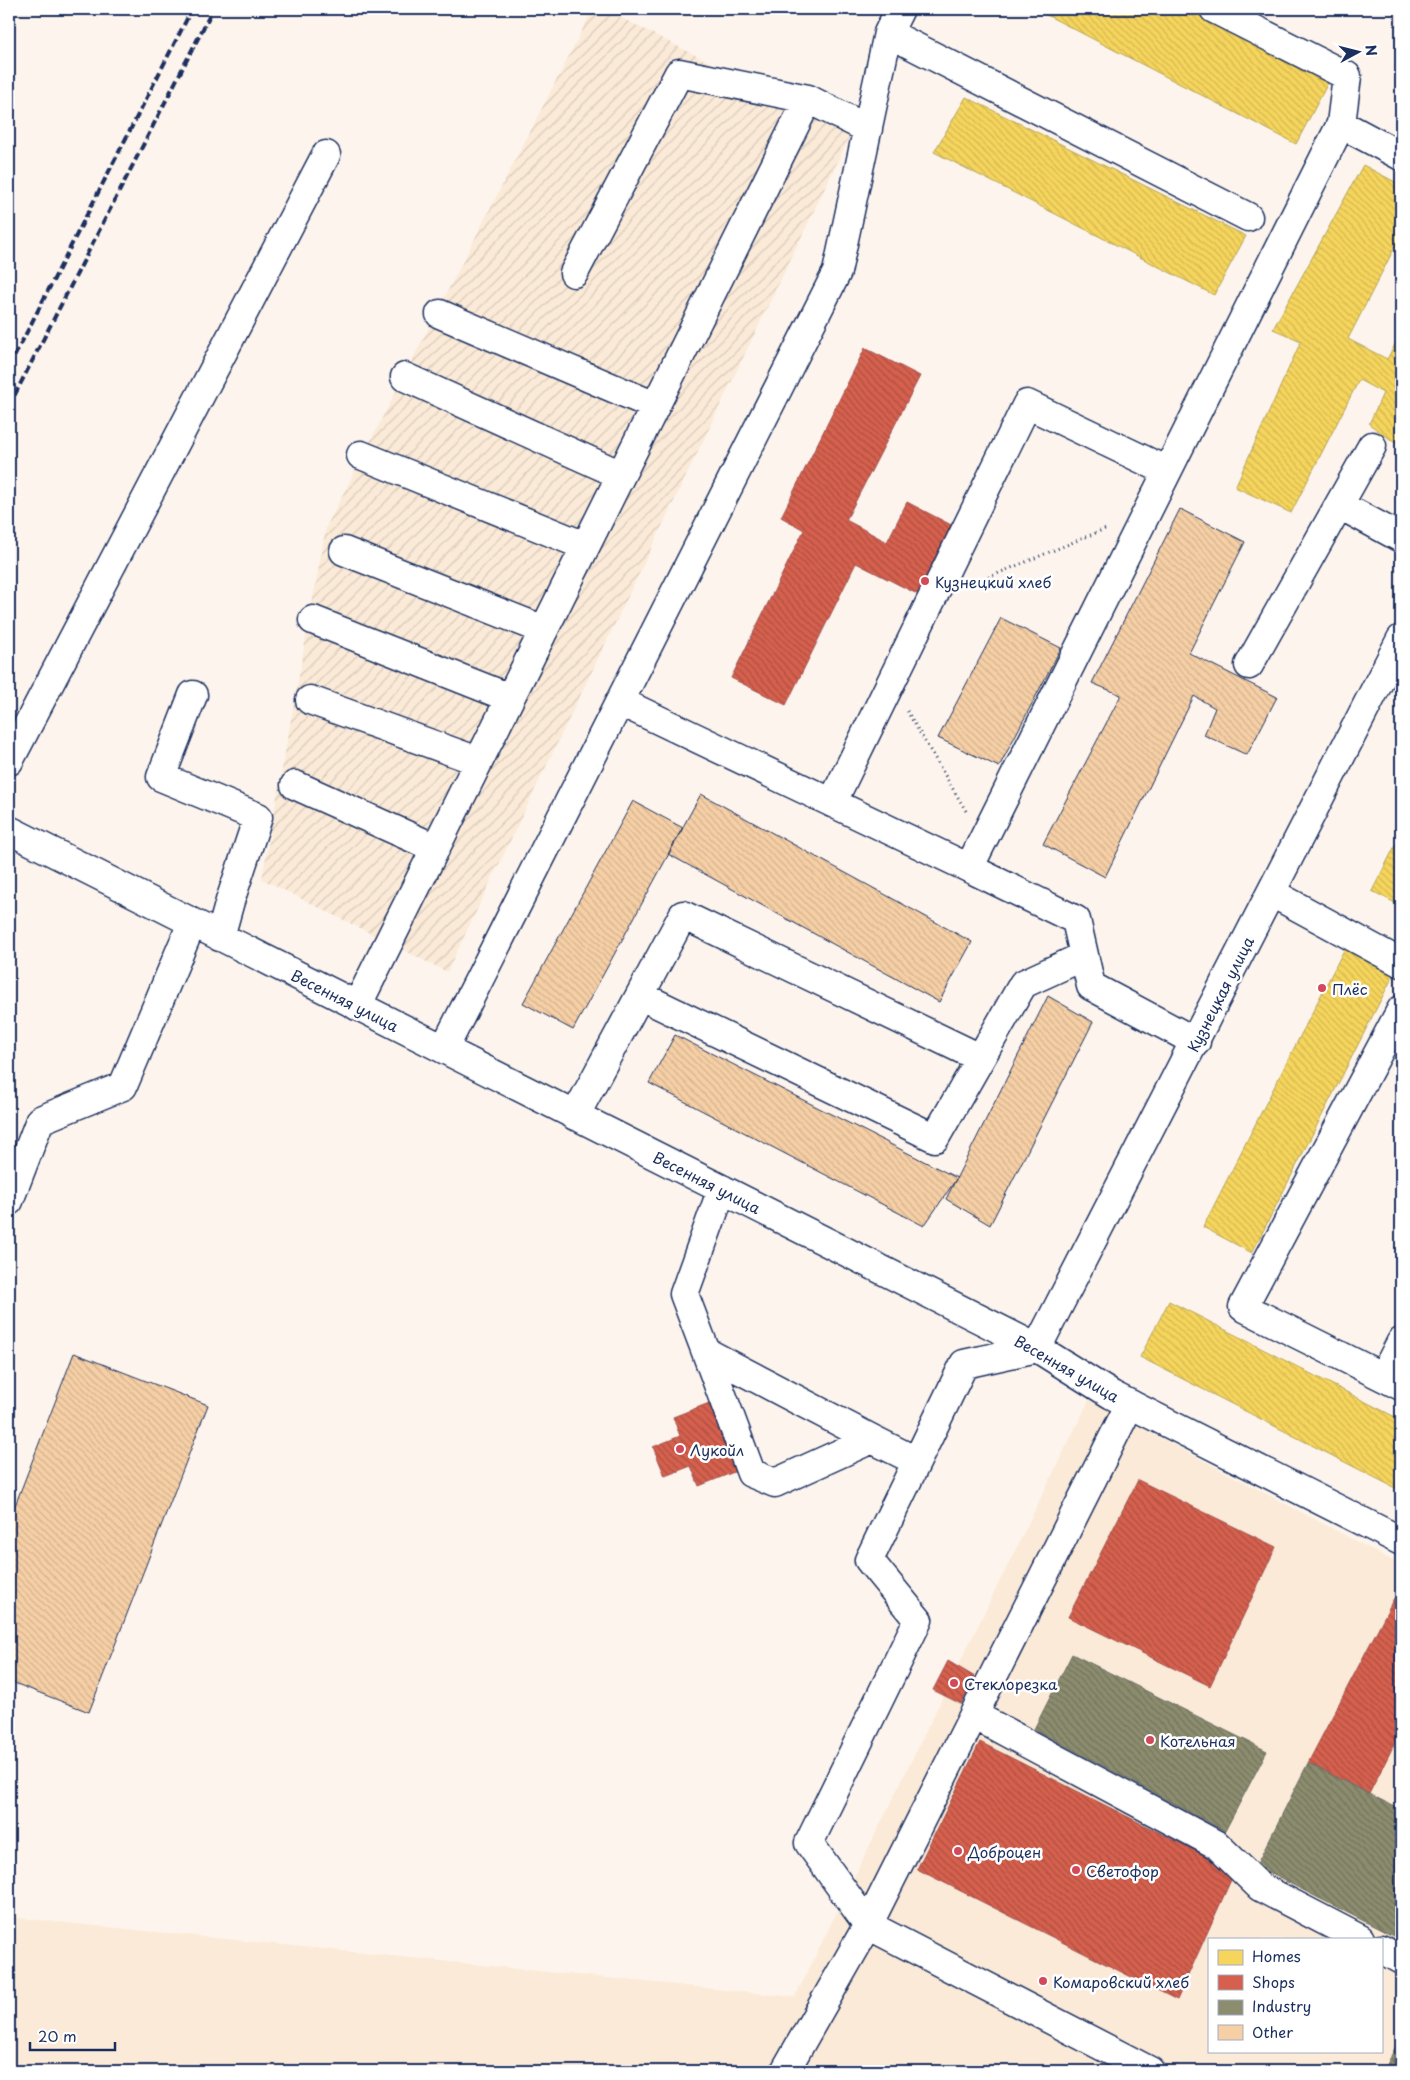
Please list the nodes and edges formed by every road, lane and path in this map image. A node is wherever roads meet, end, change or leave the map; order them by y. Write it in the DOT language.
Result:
graph roads {
  1 [pos="900,9"];
  2 [pos="1214,9"];
  3 [pos="888,33"];
  4 [pos="808,99"];
  5 [pos="1341,124"];
  6 [pos="868,129"];
  7 [pos="326,155"];
  8 [pos="1401,156"];
  9 [pos="1248,217"];
  10 [pos="574,274"];
  11 [pos="440,314"];
  12 [pos="405,377"];
  13 [pos="655,406"];
  14 [pos="1372,446"];
  15 [pos="360,455"];
  16 [pos="1167,472"];
  17 [pos="621,475"];
  18 [pos="1340,505"];
  19 [pos="1146,512"];
  20 [pos="1401,538"];
  21 [pos="586,546"];
  22 [pos="344,551"];
  23 [pos="930,602"];
  24 [pos="313,620"];
  25 [pos="544,630"];
  26 [pos="1401,639"];
  27 [pos="1248,665"];
  28 [pos="891,682"];
  29 [pos="193,695"];
  30 [pos="510,698"];
  31 [pos="310,700"];
  32 [pos="621,702"];
  33 [pos="9,761"];
  34 [pos="478,761"];
  35 [pos="295,785"];
  36 [pos="832,802"];
  37 [pos="9,830"];
  38 [pos="982,840"];
  39 [pos="435,848"];
  40 [pos="969,868"];
  41 [pos="1272,893"];
  42 [pos="192,923"];
  43 [pos="220,937"];
  44 [pos="1084,956"];
  45 [pos="1401,963"];
  46 [pos="641,996"];
  47 [pos="357,1006"];
  48 [pos="1401,1010"];
  49 [pos="1196,1042"];
  50 [pos="444,1049"];
  51 [pos="980,1058"];
  52 [pos="575,1116"];
  53 [pos="722,1189"];
  54 [pos="9,1201"];
  55 [pos="1401,1342"];
  56 [pos="1037,1348"];
  57 [pos="706,1352"];
  58 [pos="1392,1382"];
  59 [pos="1130,1404"];
  60 [pos="872,1440"];
  61 [pos="916,1461"];
  62 [pos="1401,1541"];
  63 [pos="974,1714"];
  64 [pos="868,1925"];
  65 [pos="1358,1938"];
  66 [pos="1382,1950"];
  67 [pos="1401,1960"];
  68 [pos="1142,2069"];
  69 [pos="785,2071"];
  1 -- 3 [label="main road"];
  2 -- 5 [label="main road"];
  3 -- 6 [label="main road"];
  3 -- 9 [label="main road"];
  4 -- 6 [label="main road"];
  4 -- 10 [label="main road"];
  4 -- 13 [label="main road"];
  5 -- 8 [label="main road"];
  5 -- 16 [label="main road"];
  6 -- 32 [label="main road"];
  7 -- 33 [label="main road"];
  11 -- 13 [label="main road"];
  12 -- 17 [label="main road"];
  13 -- 17 [label="main road"];
  14 -- 18 [label="main road"];
  15 -- 21 [label="main road"];
  16 -- 19 [label="main road"];
  16 -- 23 [label="main road"];
  17 -- 21 [label="main road"];
  18 -- 20 [label="main road"];
  18 -- 27 [label="main road"];
  19 -- 23 [label="path"];
  19 -- 38 [label="main road"];
  21 -- 25 [label="main road"];
  22 -- 25 [label="main road"];
  23 -- 28 [label="main road"];
  24 -- 30 [label="main road"];
  25 -- 30 [label="main road"];
  26 -- 41 [label="main road, Кузнецкая улица"];
  28 -- 36 [label="main road"];
  28 -- 38 [label="path"];
  29 -- 43 [label="main road"];
  30 -- 34 [label="main road"];
  31 -- 34 [label="main road"];
  32 -- 36 [label="main road"];
  32 -- 50 [label="main road"];
  34 -- 39 [label="main road"];
  35 -- 39 [label="main road"];
  36 -- 40 [label="main road"];
  37 -- 42 [label="main road, Весенняя улица"];
  38 -- 40 [label="main road"];
  39 -- 47 [label="main road"];
  40 -- 44 [label="main road"];
  41 -- 45 [label="main road"];
  41 -- 49 [label="main road, Кузнецкая улица"];
  42 -- 43 [label="main road, Весенняя улица"];
  42 -- 54 [label="main road"];
  43 -- 47 [label="main road, Весенняя улица"];
  44 -- 49 [label="main road"];
  44 -- 51 [label="main road"];
  46 -- 51 [label="main road"];
  46 -- 51 [label="main road"];
  46 -- 52 [label="main road"];
  47 -- 50 [label="main road, Весенняя улица"];
  48 -- 58 [label="main road"];
  49 -- 56 [label="main road, Кузнецкая улица"];
  50 -- 52 [label="main road, Весенняя улица"];
  52 -- 53 [label="main road, Весенняя улица"];
  53 -- 56 [label="main road, Весенняя улица"];
  53 -- 57 [label="main road"];
  55 -- 58 [label="main road"];
  56 -- 59 [label="main road, Весенняя улица"];
  56 -- 61 [label="main road"];
  57 -- 60 [label="main road"];
  57 -- 60 [label="main road"];
  59 -- 62 [label="main road, Весенняя улица"];
  59 -- 63 [label="main road"];
  60 -- 61 [label="main road"];
  61 -- 64 [label="main road"];
  63 -- 64 [label="main road"];
  63 -- 65 [label="main road"];
  64 -- 68 [label="main road"];
  64 -- 69 [label="main road"];
  66 -- 67 [label="main road"];
}
